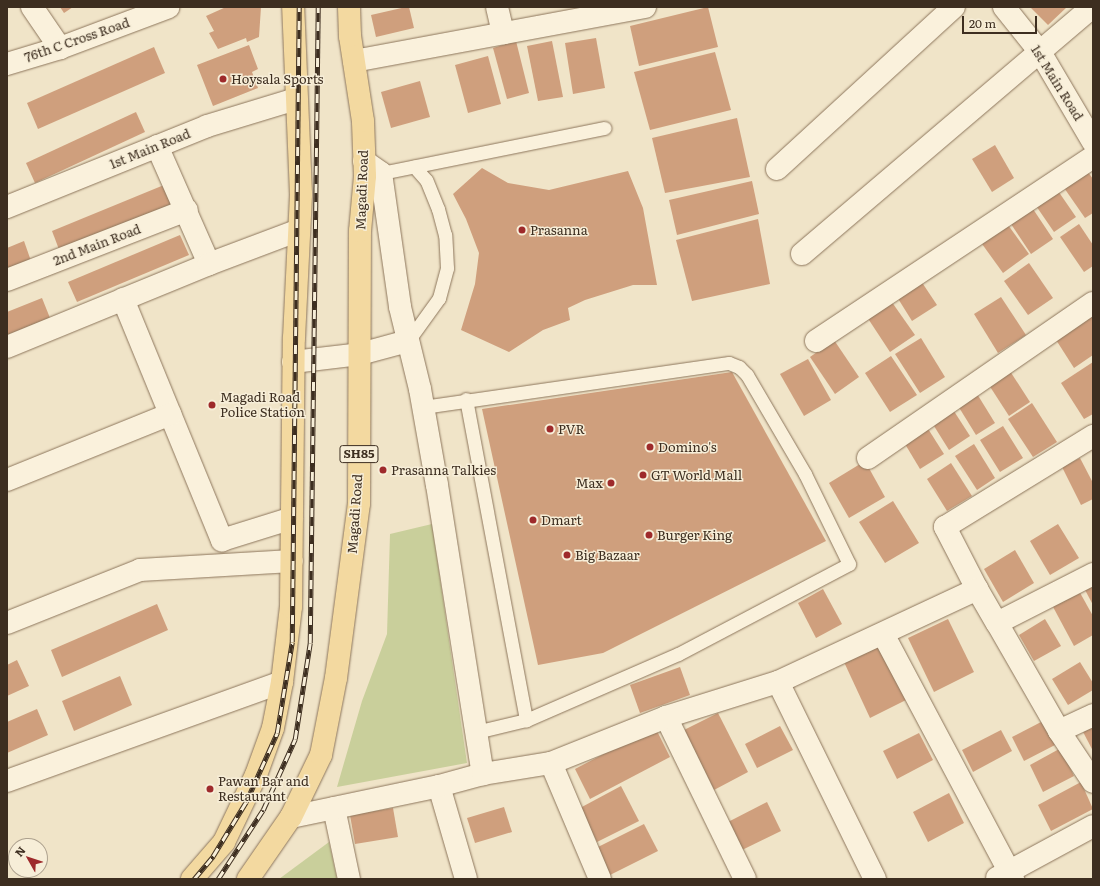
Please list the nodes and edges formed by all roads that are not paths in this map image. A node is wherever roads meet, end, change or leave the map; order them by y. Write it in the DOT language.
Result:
graph roads {
  1 [pos="32,7"];
  2 [pos="169,7"];
  3 [pos="293,7"];
  4 [pos="349,7"];
  5 [pos="497,7"];
  6 [pos="645,7"];
  7 [pos="954,7"];
  8 [pos="1004,7"];
  9 [pos="1092,7"];
  10 [pos="503,33"];
  11 [pos="60,48"];
  12 [pos="1040,52"];
  13 [pos="354,61"];
  14 [pos="7,64"];
  15 [pos="296,99"];
  16 [pos="605,128"];
  17 [pos="1093,142"];
  18 [pos="157,146"];
  19 [pos="1093,157"];
  20 [pos="414,166"];
  21 [pos="372,167"];
  22 [pos="777,169"];
  23 [pos="7,207"];
  24 [pos="186,210"];
  25 [pos="299,230"];
  26 [pos="802,254"];
  27 [pos="208,264"];
  28 [pos="7,280"];
  29 [pos="123,299"];
  30 [pos="1093,303"];
  31 [pos="408,341"];
  32 [pos="816,342"];
  33 [pos="7,347"];
  34 [pos="360,354"];
  35 [pos="293,362"];
  36 [pos="466,399"];
  37 [pos="423,407"];
  38 [pos="170,414"];
  39 [pos="1093,436"];
  40 [pos="868,458"];
  41 [pos="7,480"];
  42 [pos="292,518"];
  43 [pos="292,561"];
  44 [pos="1093,574"];
  45 [pos="977,589"];
  46 [pos="7,623"];
  47 [pos="997,623"];
  48 [pos="883,634"];
  49 [pos="282,682"];
  50 [pos="778,682"];
  51 [pos="1093,715"];
  52 [pos="666,717"];
  53 [pos="526,720"];
  54 [pos="1059,731"];
  55 [pos="476,732"];
  56 [pos="551,763"];
  57 [pos="483,774"];
  58 [pos="7,781"];
  59 [pos="1093,782"];
  60 [pos="439,786"];
  61 [pos="334,808"];
  62 [pos="291,818"];
  63 [pos="1093,826"];
  64 [pos="1006,877"];
  65 [pos="192,879"];
  66 [pos="248,879"];
  67 [pos="349,879"];
  68 [pos="466,879"];
  69 [pos="600,879"];
  70 [pos="745,879"];
  71 [pos="876,879"];
  1 -- 11 [label="street"];
  2 -- 11 [label="street, 76th C Cross Road"];
  3 -- 15 [label="main road"];
  4 -- 13 [label="main road, Magadi Road / SH85"];
  5 -- 10 [label="street"];
  6 -- 10 [label="street"];
  7 -- 22 [label="street"];
  8 -- 12 [label="street, 1st Main Road"];
  9 -- 12 [label="street"];
  10 -- 13 [label="street"];
  11 -- 14 [label="street, 76th C Cross Road"];
  12 -- 17 [label="street, 1st Main Road"];
  12 -- 26 [label="street"];
  13 -- 21 [label="main road, Magadi Road / SH85"];
  15 -- 18 [label="street, 1st Main Road"];
  15 -- 25 [label="main road"];
  16 -- 20 [label="lane"];
  18 -- 23 [label="street, 1st Main Road"];
  18 -- 24 [label="street"];
  19 -- 32 [label="street"];
  20 -- 21 [label="lane"];
  20 -- 31 [label="lane"];
  21 -- 31 [label="street"];
  21 -- 34 [label="main road, Magadi Road / SH85"];
  24 -- 27 [label="street"];
  24 -- 28 [label="street, 2nd Main Road"];
  25 -- 27 [label="street"];
  25 -- 35 [label="main road"];
  27 -- 29 [label="street"];
  29 -- 33 [label="street"];
  29 -- 38 [label="street"];
  30 -- 40 [label="street"];
  31 -- 34 [label="street"];
  31 -- 37 [label="street"];
  34 -- 35 [label="street"];
  34 -- 62 [label="main road, Magadi Road / SH85"];
  35 -- 42 [label="main road"];
  36 -- 37 [label="lane"];
  36 -- 53 [label="lane"];
  36 -- 53 [label="lane"];
  37 -- 55 [label="street"];
  38 -- 41 [label="street"];
  38 -- 42 [label="street"];
  39 -- 45 [label="street"];
  42 -- 43 [label="main road"];
  43 -- 46 [label="street"];
  43 -- 49 [label="main road"];
  44 -- 47 [label="street"];
  45 -- 47 [label="street"];
  45 -- 48 [label="street"];
  47 -- 54 [label="street"];
  48 -- 50 [label="street"];
  48 -- 64 [label="street"];
  49 -- 58 [label="street"];
  49 -- 65 [label="main road"];
  50 -- 52 [label="street"];
  50 -- 71 [label="street"];
  51 -- 54 [label="street"];
  52 -- 56 [label="street"];
  52 -- 70 [label="street"];
  53 -- 55 [label="lane"];
  54 -- 59 [label="street"];
  55 -- 57 [label="street"];
  56 -- 57 [label="street"];
  56 -- 69 [label="street"];
  57 -- 60 [label="street"];
  60 -- 61 [label="street"];
  60 -- 68 [label="street"];
  61 -- 62 [label="street"];
  61 -- 67 [label="street"];
  62 -- 66 [label="main road, Magadi Road / SH85"];
  63 -- 64 [label="street"];
}
